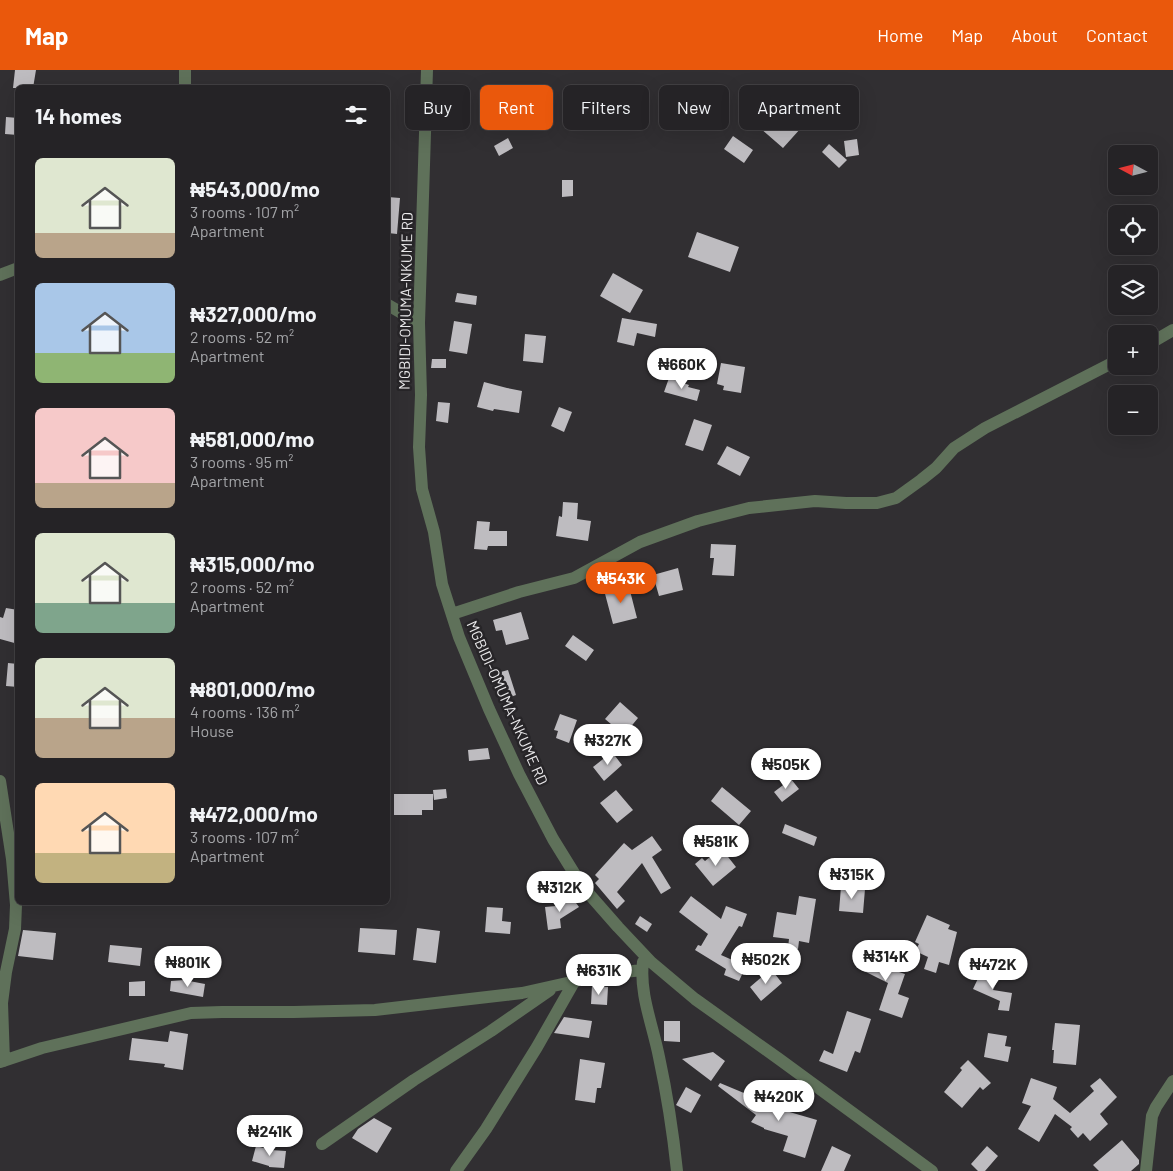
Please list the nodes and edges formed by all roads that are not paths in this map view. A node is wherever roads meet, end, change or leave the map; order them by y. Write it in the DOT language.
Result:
graph roads {
  1 [pos="185,70"];
  2 [pos="427,70"];
  3 [pos="185,85"];
  4 [pos="15,269"];
  5 [pos="0,276"];
  6 [pos="390,306"];
  7 [pos="419,323"];
  8 [pos="1173,330"];
  9 [pos="1158,339"];
  10 [pos="1108,365"];
  11 [pos="452,614"];
  12 [pos="0,781"];
  13 [pos="15,894"];
  14 [pos="16,905"];
  15 [pos="644,954"];
  16 [pos="642,970"];
  17 [pos="574,982"];
  18 [pos="554,986"];
  19 [pos="2,1062"];
  20 [pos="1173,1081"];
  21 [pos="322,1144"];
  22 [pos="456,1171"];
  23 [pos="677,1171"];
  24 [pos="932,1171"];
  25 [pos="1146,1171"];
  1 -- 3 [label="street"];
  2 -- 7 [label="street, MGBIDI-OMUMA-NKUME RD"];
  4 -- 5 [label="street"];
  6 -- 7 [label="street"];
  7 -- 11 [label="street, MGBIDI-OMUMA-NKUME RD"];
  8 -- 9 [label="street"];
  10 -- 11 [label="street"];
  11 -- 15 [label="street, MGBIDI-OMUMA-NKUME RD"];
  12 -- 13 [label="street"];
  14 -- 19 [label="street"];
  15 -- 16 [label="street"];
  15 -- 24 [label="street, MGBIDI-OMUMA-NKUME RD"];
  16 -- 17 [label="street"];
  16 -- 23 [label="street"];
  17 -- 18 [label="street"];
  17 -- 22 [label="street"];
  18 -- 19 [label="street"];
  18 -- 21 [label="street"];
  20 -- 25 [label="street"];
}
